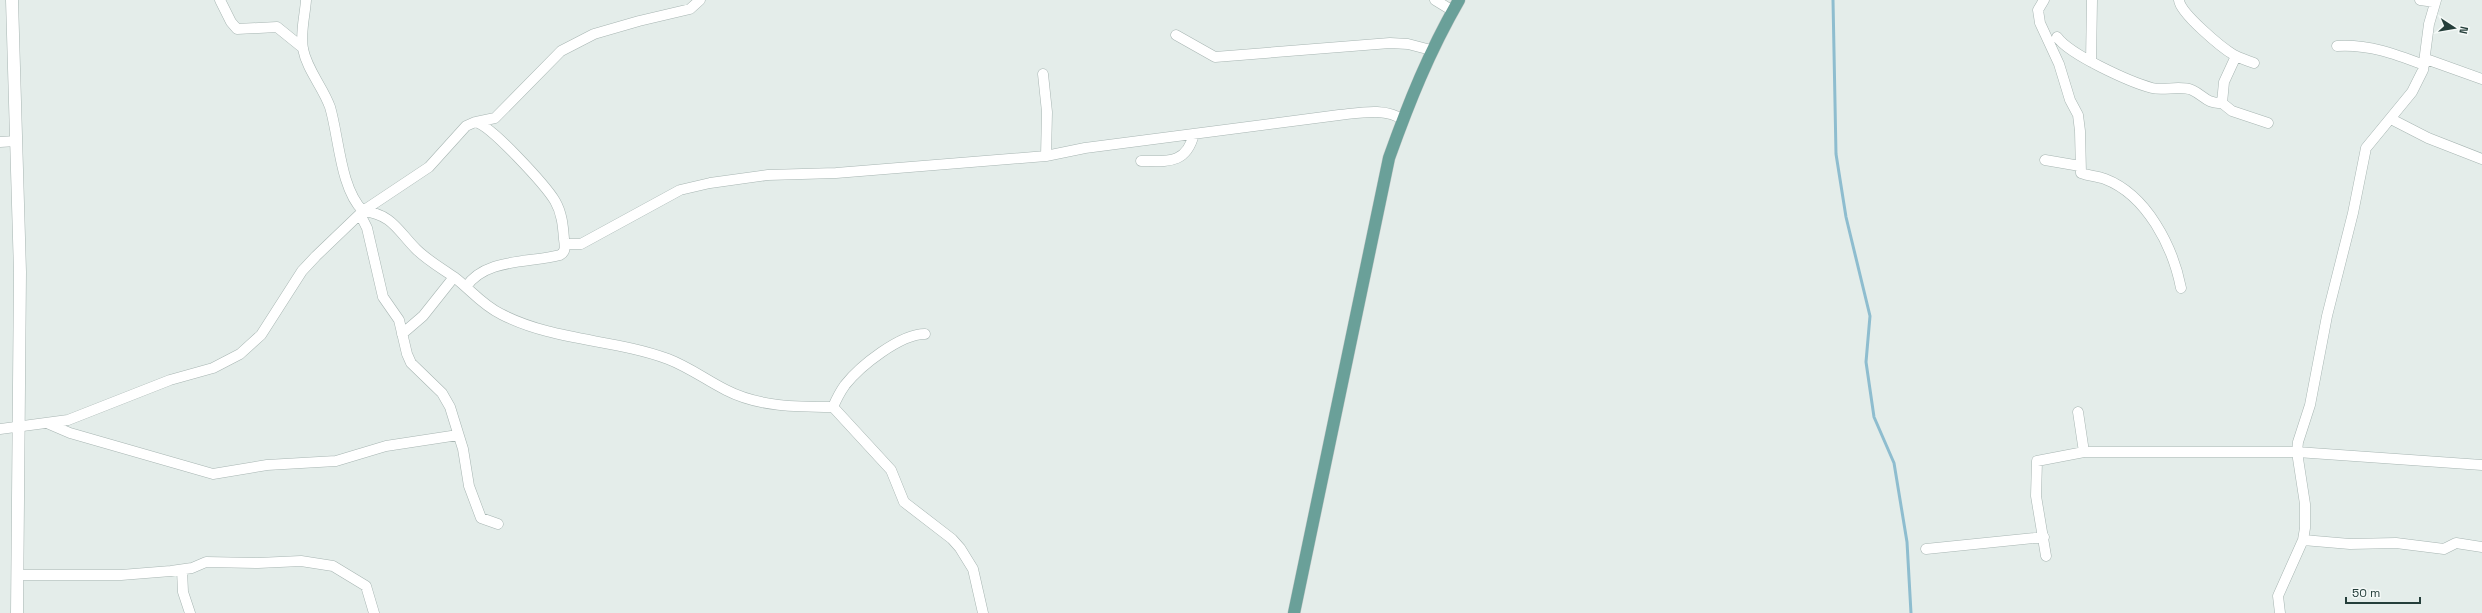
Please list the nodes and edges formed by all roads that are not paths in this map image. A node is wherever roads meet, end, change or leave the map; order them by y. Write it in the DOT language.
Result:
graph roads {
  1 [pos="12,0"];
  2 [pos="220,0"];
  3 [pos="306,0"];
  4 [pos="700,0"];
  5 [pos="1435,0"];
  6 [pos="1459,0"];
  7 [pos="2044,0"];
  8 [pos="2092,0"];
  9 [pos="2179,0"];
  10 [pos="2420,0"];
  11 [pos="2436,1"];
  12 [pos="1453,11"];
  13 [pos="1176,35"];
  14 [pos="2057,37"];
  15 [pos="2337,46"];
  16 [pos="303,48"];
  17 [pos="1431,50"];
  18 [pos="2236,56"];
  19 [pos="2091,62"];
  20 [pos="2425,62"];
  21 [pos="2254,63"];
  22 [pos="1043,74"];
  23 [pos="2482,79"];
  24 [pos="2222,103"];
  25 [pos="2391,119"];
  26 [pos="1403,120"];
  27 [pos="475,122"];
  28 [pos="2268,123"];
  29 [pos="1194,134"];
  30 [pos="16,141"];
  31 [pos="0,142"];
  32 [pos="1046,156"];
  33 [pos="2482,159"];
  34 [pos="2045,160"];
  35 [pos="1140,161"];
  36 [pos="2080,166"];
  37 [pos="362,212"];
  38 [pos="565,244"];
  39 [pos="454,277"];
  40 [pos="466,287"];
  41 [pos="2181,288"];
  42 [pos="402,334"];
  43 [pos="925,334"];
  44 [pos="833,407"];
  45 [pos="2078,412"];
  46 [pos="49,424"];
  47 [pos="20,428"];
  48 [pos="0,429"];
  49 [pos="458,435"];
  50 [pos="2084,452"];
  51 [pos="2297,452"];
  52 [pos="2482,465"];
  53 [pos="498,524"];
  54 [pos="2044,537"];
  55 [pos="2303,540"];
  56 [pos="2482,547"];
  57 [pos="1926,550"];
  58 [pos="2046,556"];
  59 [pos="182,570"];
  60 [pos="18,576"];
  61 [pos="17,613"];
  62 [pos="190,613"];
  63 [pos="374,613"];
  64 [pos="984,613"];
  65 [pos="1294,613"];
  66 [pos="2280,613"];
  1 -- 30 [label="street"];
  2 -- 16 [label="street"];
  3 -- 16 [label="street"];
  4 -- 27 [label="street"];
  5 -- 12 [label="street"];
  6 -- 12 [label="main road"];
  7 -- 36 [label="street"];
  8 -- 19 [label="street"];
  9 -- 18 [label="street"];
  10 -- 11 [label="street"];
  11 -- 20 [label="street"];
  12 -- 17 [label="main road"];
  13 -- 17 [label="street"];
  14 -- 19 [label="street"];
  15 -- 20 [label="street"];
  16 -- 37 [label="street"];
  17 -- 26 [label="main road"];
  18 -- 21 [label="street"];
  18 -- 24 [label="street"];
  19 -- 24 [label="street"];
  20 -- 23 [label="street"];
  20 -- 25 [label="street"];
  22 -- 32 [label="street"];
  24 -- 28 [label="street"];
  25 -- 33 [label="street"];
  25 -- 51 [label="street"];
  26 -- 29 [label="street"];
  26 -- 65 [label="main road"];
  27 -- 37 [label="street"];
  27 -- 38 [label="street"];
  29 -- 32 [label="street"];
  29 -- 35 [label="street"];
  30 -- 31 [label="street"];
  30 -- 47 [label="street"];
  32 -- 38 [label="street"];
  34 -- 36 [label="street"];
  36 -- 41 [label="street"];
  37 -- 39 [label="street"];
  37 -- 42 [label="street"];
  37 -- 46 [label="street"];
  38 -- 40 [label="street"];
  39 -- 40 [label="street"];
  39 -- 42 [label="street"];
  40 -- 44 [label="street"];
  42 -- 49 [label="street"];
  43 -- 44 [label="street"];
  44 -- 64 [label="street"];
  45 -- 50 [label="street"];
  46 -- 47 [label="street"];
  46 -- 49 [label="street"];
  47 -- 48 [label="street"];
  47 -- 60 [label="street"];
  49 -- 53 [label="street"];
  50 -- 51 [label="street"];
  50 -- 54 [label="street"];
  51 -- 52 [label="street"];
  51 -- 55 [label="street"];
  54 -- 57 [label="street"];
  54 -- 58 [label="street"];
  55 -- 56 [label="street"];
  55 -- 66 [label="street"];
  59 -- 60 [label="street"];
  59 -- 62 [label="street"];
  59 -- 63 [label="street"];
  60 -- 61 [label="street"];
}
